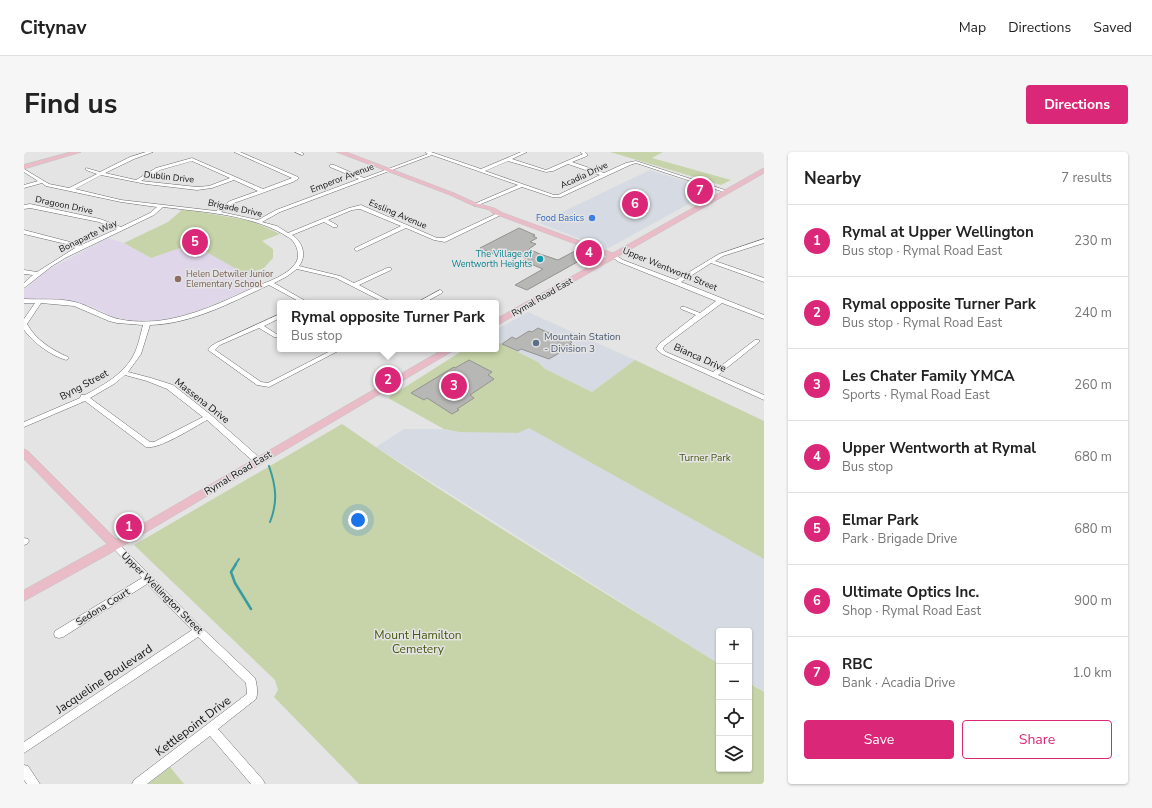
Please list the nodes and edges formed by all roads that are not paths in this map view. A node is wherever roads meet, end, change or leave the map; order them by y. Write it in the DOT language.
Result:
graph roads {
  1 [pos="78,152"];
  2 [pos="151,152"];
  3 [pos="236,152"];
  4 [pos="297,152"];
  5 [pos="339,152"];
  6 [pos="525,152"];
  7 [pos="582,152"];
  8 [pos="429,153"];
  9 [pos="302,154"];
  10 [pos="508,159"];
  11 [pos="569,163"];
  12 [pos="332,166"];
  13 [pos="24,168"];
  14 [pos="88,168"];
  15 [pos="386,170"];
  16 [pos="480,170"];
  17 [pos="764,170"];
  18 [pos="103,174"];
  19 [pos="604,175"];
  20 [pos="362,178"];
  21 [pos="233,179"];
  22 [pos="43,181"];
  23 [pos="138,181"];
  24 [pos="522,185"];
  25 [pos="24,187"];
  26 [pos="71,189"];
  27 [pos="262,191"];
  28 [pos="726,191"];
  29 [pos="162,205"];
  30 [pos="476,205"];
  31 [pos="24,207"];
  32 [pos="216,213"];
  33 [pos="500,214"];
  34 [pos="324,220"];
  35 [pos="260,222"];
  36 [pos="335,226"];
  37 [pos="406,226"];
  38 [pos="123,229"];
  39 [pos="24,232"];
  40 [pos="288,235"];
  41 [pos="764,241"];
  42 [pos="81,249"];
  43 [pos="357,249"];
  44 [pos="610,256"];
  45 [pos="710,261"];
  46 [pos="295,267"];
  47 [pos="389,268"];
  48 [pos="24,272"];
  49 [pos="37,274"];
  50 [pos="764,280"];
  51 [pos="677,282"];
  52 [pos="270,283"];
  53 [pos="354,285"];
  54 [pos="24,286"];
  55 [pos="440,292"];
  56 [pos="301,300"];
  57 [pos="384,300"];
  58 [pos="425,300"];
  59 [pos="721,300"];
  60 [pos="24,301"];
  61 [pos="39,302"];
  62 [pos="683,308"];
  63 [pos="701,315"];
  64 [pos="277,317"];
  65 [pos="764,317"];
  66 [pos="499,321"];
  67 [pos="147,323"];
  68 [pos="24,324"];
  69 [pos="259,325"];
  70 [pos="276,336"];
  71 [pos="757,341"];
  72 [pos="334,352"];
  73 [pos="446,352"];
  74 [pos="66,358"];
  75 [pos="124,373"];
  76 [pos="714,375"];
  77 [pos="84,397"];
  78 [pos="764,398"];
  79 [pos="208,417"];
  80 [pos="24,425"];
  81 [pos="24,454"];
  82 [pos="258,461"];
  83 [pos="115,545"];
  84 [pos="148,579"];
  85 [pos="24,596"];
  86 [pos="199,631"];
  87 [pos="59,634"];
  88 [pos="251,681"];
  89 [pos="210,729"];
  90 [pos="24,748"];
  91 [pos="24,770"];
  92 [pos="34,784"];
  93 [pos="138,784"];
  94 [pos="259,784"];
  1 -- 13 [label="main road"];
  2 -- 18 [label="street"];
  3 -- 27 [label="street"];
  4 -- 9 [label="street"];
  5 -- 15 [label="main road, Upper Wentworth Street"];
  6 -- 10 [label="street"];
  7 -- 11 [label="street"];
  8 -- 15 [label="street, Emperor Avenue"];
  8 -- 16 [label="street, Acadia Drive"];
  10 -- 11 [label="street"];
  10 -- 16 [label="street"];
  11 -- 19 [label="street"];
  12 -- 20 [label="street"];
  13 -- 22 [label="street, Brigade Drive"];
  14 -- 18 [label="street, Dublin Drive"];
  15 -- 20 [label="street, Emperor Avenue"];
  15 -- 30 [label="main road, Upper Wentworth Street"];
  16 -- 24 [label="street, Acadia Drive"];
  17 -- 28 [label="main road, Rymal Road East"];
  18 -- 23 [label="street, Dublin Drive"];
  18 -- 26 [label="street"];
  19 -- 24 [label="street, Acadia Drive"];
  19 -- 28 [label="street, Acadia Drive"];
  20 -- 35 [label="street, Emperor Avenue"];
  21 -- 23 [label="street, Dublin Drive"];
  21 -- 23 [label="street"];
  21 -- 27 [label="street"];
  22 -- 25 [label="street"];
  22 -- 26 [label="street, Brigade Drive"];
  24 -- 30 [label="street"];
  26 -- 29 [label="street, Brigade Drive"];
  27 -- 32 [label="street"];
  28 -- 44 [label="main road, Rymal Road East"];
  29 -- 32 [label="street, Brigade Drive"];
  29 -- 38 [label="street, Bonaparte Way"];
  30 -- 33 [label="main road, Upper Wentworth Street"];
  31 -- 38 [label="street, Dragoon Drive"];
  32 -- 35 [label="street, Brigade Drive"];
  33 -- 37 [label="street, Essling Avenue"];
  33 -- 44 [label="main road, Upper Wentworth Street"];
  34 -- 36 [label="street"];
  34 -- 37 [label="street, Essling Avenue"];
  34 -- 40 [label="street, Essling Avenue"];
  35 -- 40 [label="street, Brigade Drive"];
  37 -- 43 [label="street"];
  38 -- 42 [label="street, Bonaparte Way"];
  39 -- 42 [label="street"];
  40 -- 46 [label="street, Brigade Drive"];
  41 -- 45 [label="street"];
  42 -- 49 [label="street, Bonaparte Way"];
  44 -- 51 [label="street, Upper Wentworth Street"];
  44 -- 66 [label="main road, Rymal Road East"];
  45 -- 50 [label="street"];
  45 -- 51 [label="street"];
  46 -- 52 [label="street"];
  46 -- 53 [label="street"];
  47 -- 53 [label="street"];
  48 -- 49 [label="street"];
  49 -- 54 [label="street, Bonaparte Way"];
  51 -- 59 [label="street, Upper Wentworth Street"];
  52 -- 56 [label="street"];
  52 -- 67 [label="street"];
  53 -- 57 [label="street"];
  55 -- 58 [label="street"];
  59 -- 63 [label="street, Bianca Drive"];
  59 -- 65 [label="street, Upper Wentworth Street"];
  60 -- 61 [label="street"];
  61 -- 67 [label="street"];
  61 -- 68 [label="street"];
  62 -- 63 [label="street"];
  63 -- 76 [label="street, Bianca Drive"];
  64 -- 69 [label="street"];
  67 -- 75 [label="street, Byng Street"];
  68 -- 74 [label="street"];
  69 -- 70 [label="street"];
  69 -- 72 [label="street"];
  71 -- 76 [label="street"];
  73 -- 82 [label="main road, Rymal Road East"];
  75 -- 77 [label="street, Byng Street"];
  75 -- 79 [label="street, Massena Drive"];
  76 -- 78 [label="street, Bianca Drive"];
  77 -- 79 [label="street"];
  77 -- 80 [label="street, Byng Street"];
  79 -- 82 [label="street, Massena Drive"];
  81 -- 83 [label="main road, Upper Wellington Street"];
  82 -- 83 [label="main road, Rymal Road East"];
  83 -- 84 [label="street, Upper Wellington Street"];
  83 -- 85 [label="main road, Rymal Road East"];
  84 -- 86 [label="street, Upper Wellington Street"];
  84 -- 87 [label="street, Sedona Court"];
  86 -- 88 [label="street, Upper Wellington Street"];
  86 -- 90 [label="street, Jacqueline Boulevard"];
  88 -- 89 [label="street, Kettlepoint Drive"];
  89 -- 93 [label="street, Kettlepoint Drive"];
  89 -- 94 [label="street"];
  91 -- 92 [label="street"];
}
